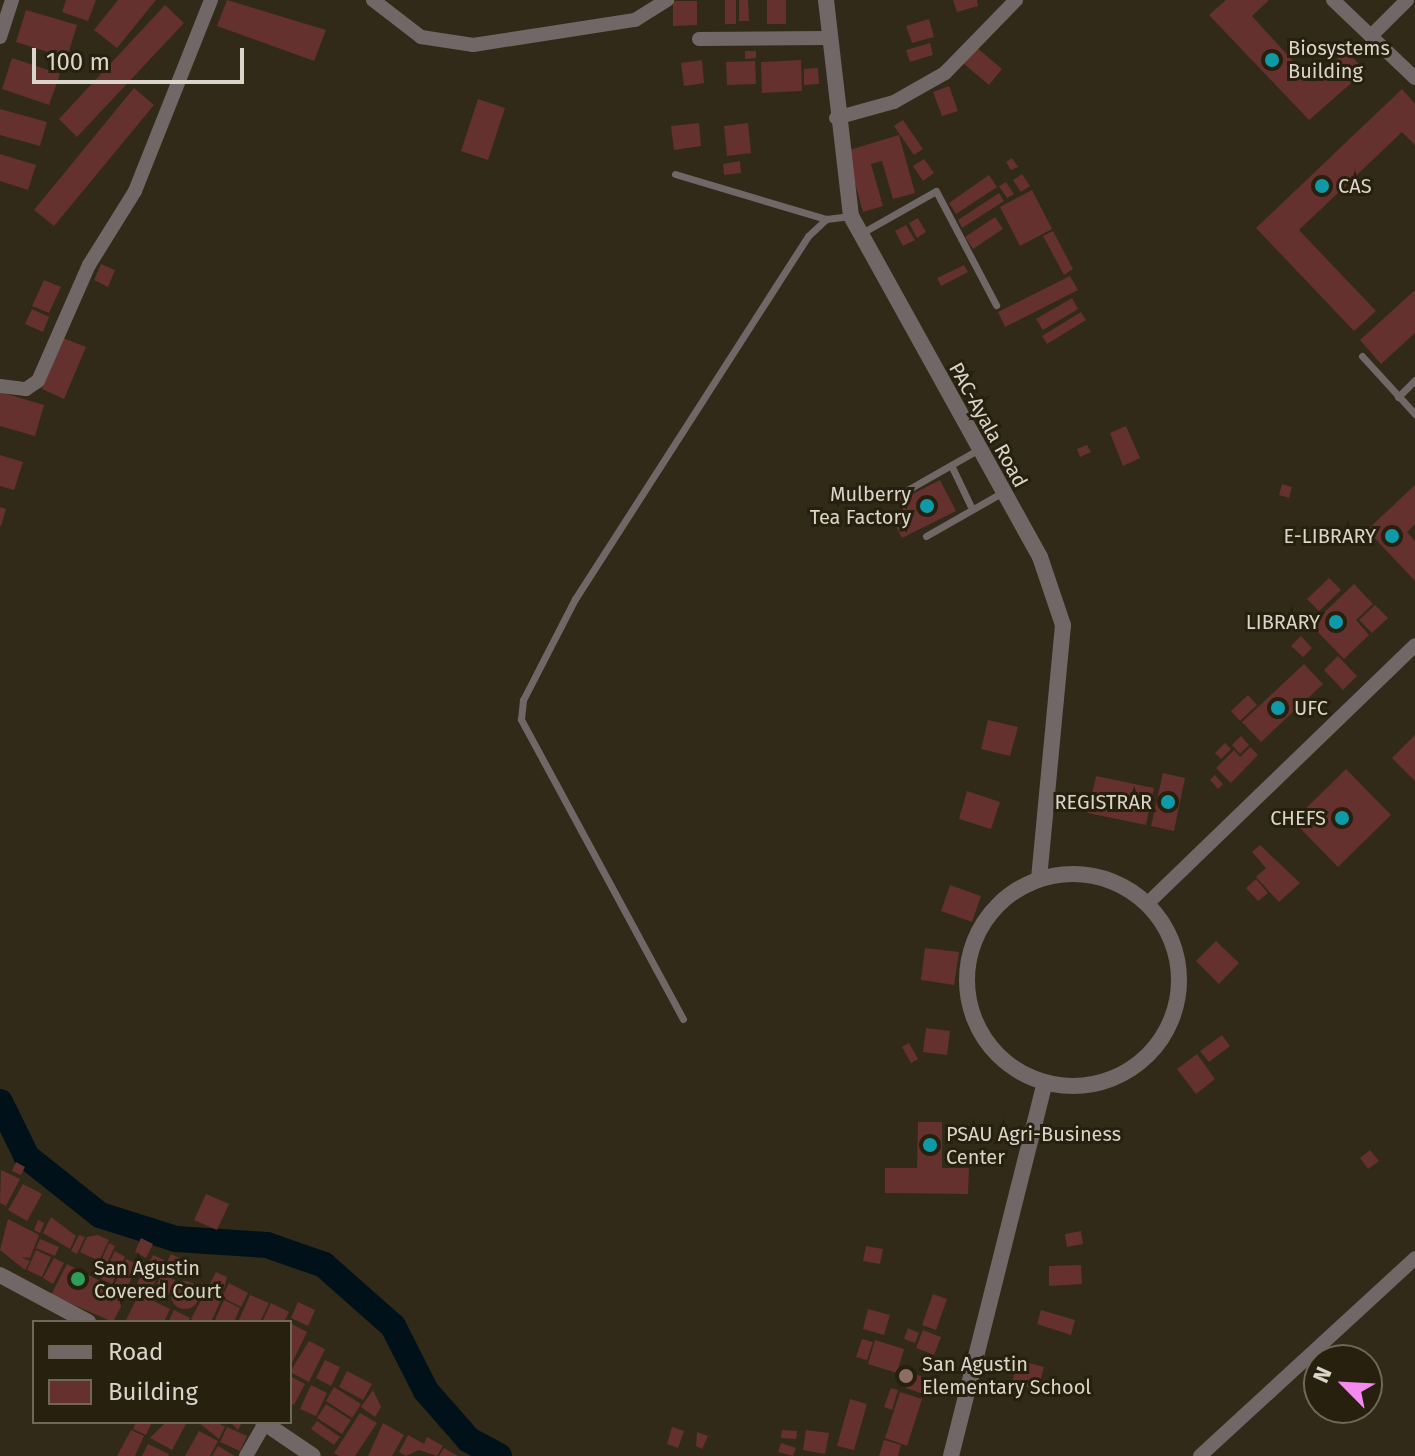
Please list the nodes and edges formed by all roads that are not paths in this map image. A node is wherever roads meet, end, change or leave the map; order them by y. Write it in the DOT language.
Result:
graph roads {
  1 [pos="12,0"];
  2 [pos="211,0"];
  3 [pos="373,0"];
  4 [pos="667,0"];
  5 [pos="826,0"];
  6 [pos="1016,0"];
  7 [pos="1333,0"];
  8 [pos="1407,0"];
  9 [pos="1371,36"];
  10 [pos="0,37"];
  11 [pos="828,38"];
  12 [pos="699,39"];
  13 [pos="1415,78"];
  14 [pos="836,118"];
  15 [pos="675,174"];
  16 [pos="851,216"];
  17 [pos="826,219"];
  18 [pos="858,234"];
  19 [pos="996,305"];
  20 [pos="1362,356"];
  21 [pos="1415,380"];
  22 [pos="0,386"];
  23 [pos="1398,397"];
  24 [pos="1415,414"];
  25 [pos="979,449"];
  26 [pos="952,467"];
  27 [pos="1003,492"];
  28 [pos="895,497"];
  29 [pos="972,509"];
  30 [pos="926,536"];
  31 [pos="1415,645"];
  32 [pos="1039,879"];
  33 [pos="1148,903"];
  34 [pos="683,1019"];
  35 [pos="1045,1083"];
  36 [pos="1415,1258"];
  37 [pos="0,1275"];
  38 [pos="84,1320"];
  39 [pos="264,1424"];
  40 [pos="266,1424"];
  41 [pos="246,1456"];
  42 [pos="313,1456"];
  43 [pos="951,1456"];
  44 [pos="1200,1456"];
  1 -- 10 [label="street"];
  2 -- 22 [label="street"];
  3 -- 4 [label="street"];
  5 -- 11 [label="street, PAC-Ayala Road"];
  6 -- 14 [label="street"];
  7 -- 9 [label="street"];
  8 -- 9 [label="street"];
  9 -- 13 [label="street"];
  11 -- 12 [label="street"];
  11 -- 14 [label="street, PAC-Ayala Road"];
  14 -- 16 [label="street, PAC-Ayala Road"];
  15 -- 17 [label="lane"];
  16 -- 17 [label="lane"];
  16 -- 18 [label="street, PAC-Ayala Road"];
  17 -- 34 [label="lane"];
  18 -- 19 [label="lane"];
  18 -- 25 [label="street, PAC-Ayala Road"];
  20 -- 23 [label="lane"];
  21 -- 23 [label="lane"];
  23 -- 24 [label="lane"];
  25 -- 26 [label="lane"];
  25 -- 27 [label="street, PAC-Ayala Road"];
  26 -- 28 [label="lane"];
  26 -- 29 [label="lane"];
  27 -- 29 [label="lane"];
  27 -- 32 [label="street, PAC-Ayala Road"];
  29 -- 30 [label="lane"];
  31 -- 33 [label="street"];
  32 -- 33 [label="street"];
  32 -- 35 [label="street"];
  33 -- 35 [label="street"];
  35 -- 43 [label="street"];
  36 -- 44 [label="street"];
  37 -- 38 [label="street"];
  39 -- 41 [label="street"];
  40 -- 42 [label="street"];
}
